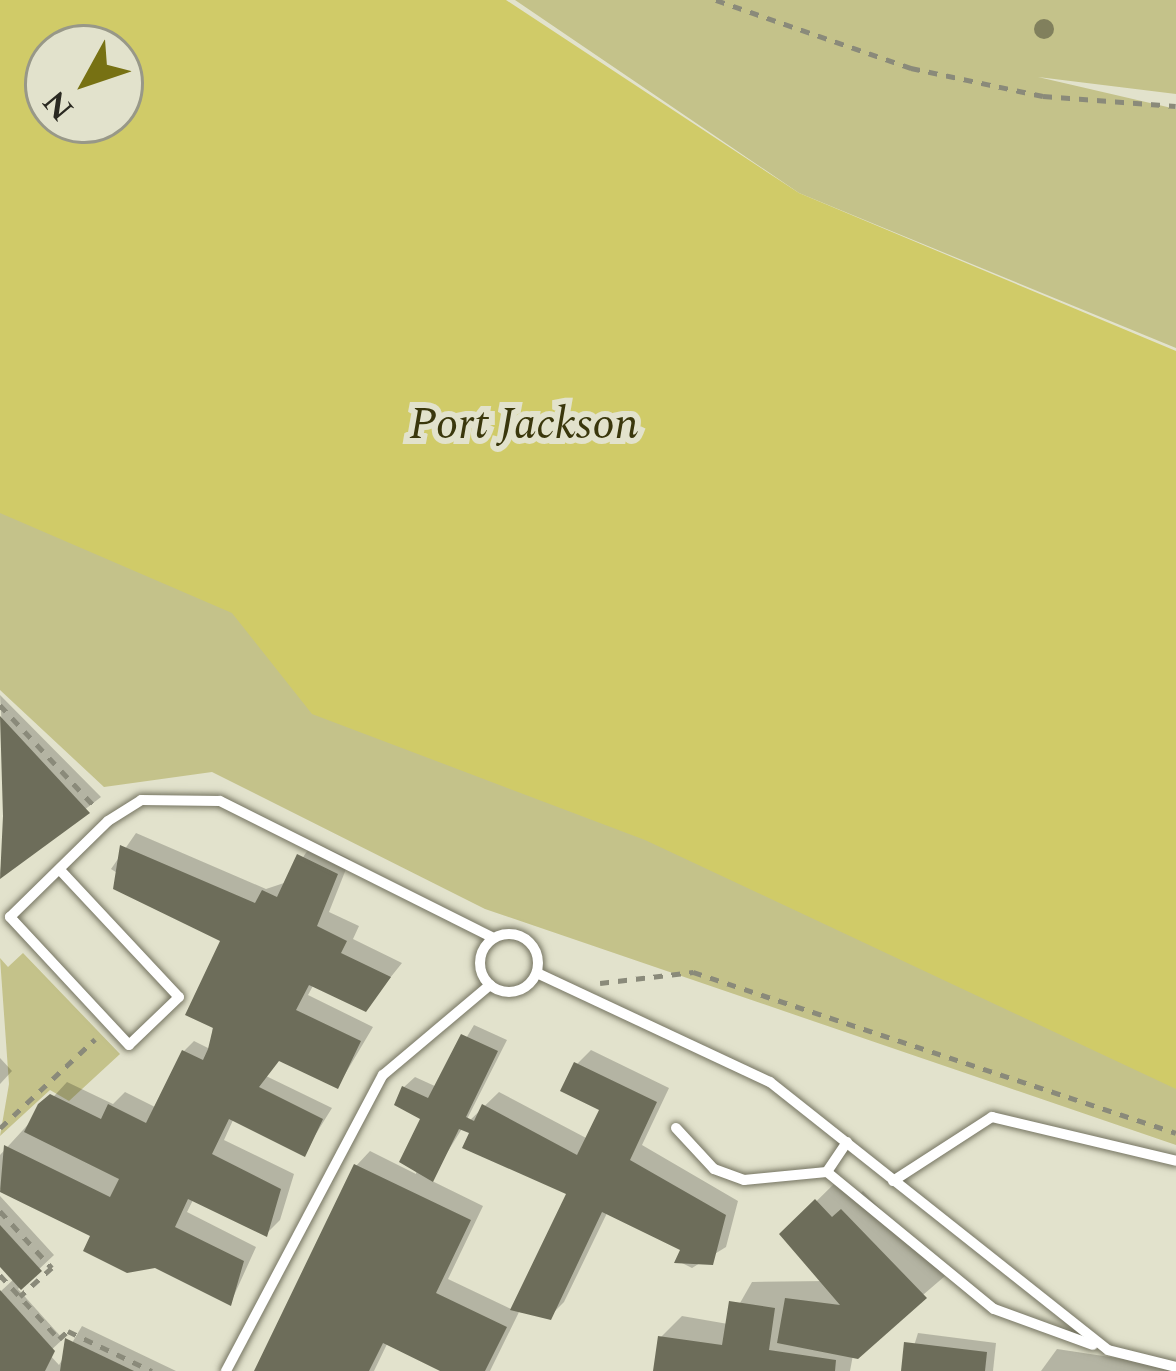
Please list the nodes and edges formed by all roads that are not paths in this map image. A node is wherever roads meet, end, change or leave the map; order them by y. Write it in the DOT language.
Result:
graph roads {
  1 [pos="60,870"];
  2 [pos="494,938"];
  3 [pos="537,973"];
  4 [pos="490,985"];
  5 [pos="676,1129"];
  6 [pos="847,1142"];
  7 [pos="1176,1161"];
  8 [pos="827,1172"];
  9 [pos="893,1181"];
  10 [pos="1108,1350"];
  11 [pos="1176,1367"];
  12 [pos="226,1371"];
  1 -- 1 [label="lane"];
  1 -- 2 [label="lane"];
  2 -- 3 [label="lane"];
  2 -- 4 [label="lane"];
  3 -- 4 [label="lane"];
  3 -- 6 [label="lane"];
  4 -- 12 [label="lane"];
  5 -- 8 [label="lane"];
  6 -- 8 [label="lane"];
  6 -- 9 [label="lane"];
  7 -- 9 [label="lane"];
  8 -- 10 [label="lane"];
  9 -- 10 [label="lane"];
  10 -- 11 [label="lane"];
}
